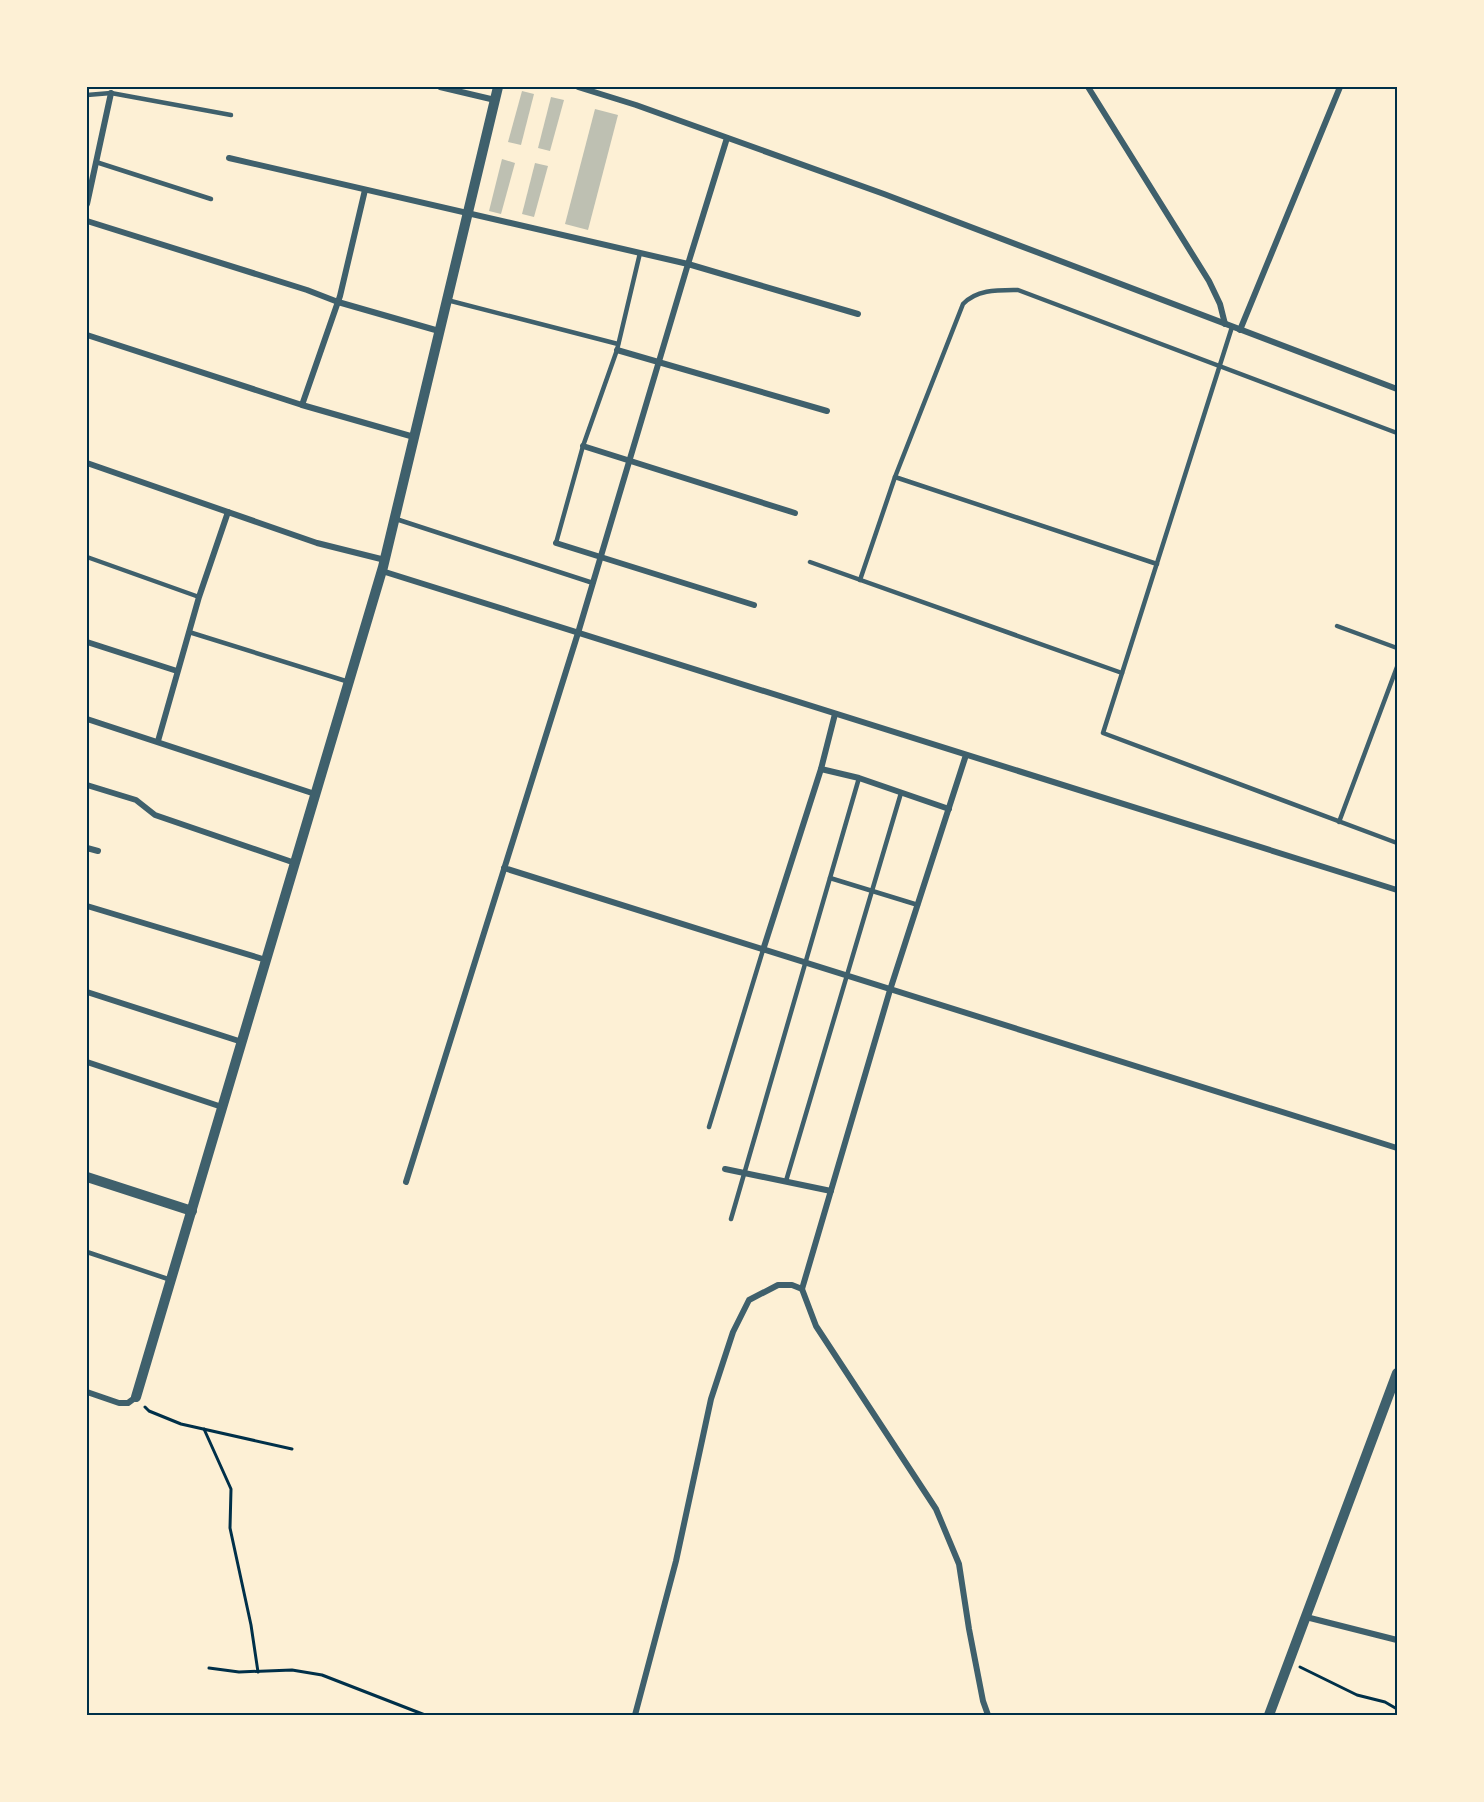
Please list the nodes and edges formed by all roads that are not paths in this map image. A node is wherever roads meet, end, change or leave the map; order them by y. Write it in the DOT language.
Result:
graph roads {
  1 [pos="440,87"];
  2 [pos="498,87"];
  3 [pos="578,87"];
  4 [pos="1088,87"];
  5 [pos="1340,87"];
  6 [pos="595,90"];
  7 [pos="111,93"];
  8 [pos="87,95"];
  9 [pos="495,100"];
  10 [pos="231,115"];
  11 [pos="727,138"];
  12 [pos="230,158"];
  13 [pos="96,162"];
  14 [pos="365,190"];
  15 [pos="211,199"];
  16 [pos="87,204"];
  17 [pos="468,213"];
  18 [pos="87,221"];
  19 [pos="640,254"];
  20 [pos="688,264"];
  21 [pos="447,300"];
  22 [pos="338,302"];
  23 [pos="858,314"];
  24 [pos="1225,324"];
  25 [pos="1232,327"];
  26 [pos="1240,330"];
  27 [pos="440,331"];
  28 [pos="87,335"];
  29 [pos="617,347"];
  30 [pos="659,362"];
  31 [pos="1220,365"];
  32 [pos="1397,389"];
  33 [pos="302,405"];
  34 [pos="827,411"];
  35 [pos="1397,433"];
  36 [pos="414,437"];
  37 [pos="583,446"];
  38 [pos="629,461"];
  39 [pos="87,463"];
  40 [pos="895,477"];
  41 [pos="228,512"];
  42 [pos="795,513"];
  43 [pos="394,519"];
  44 [pos="556,543"];
  45 [pos="87,557"];
  46 [pos="601,557"];
  47 [pos="810,562"];
  48 [pos="1157,564"];
  49 [pos="383,566"];
  50 [pos="860,580"];
  51 [pos="593,583"];
  52 [pos="199,597"];
  53 [pos="754,605"];
  54 [pos="1337,626"];
  55 [pos="189,632"];
  56 [pos="578,633"];
  57 [pos="87,642"];
  58 [pos="1397,648"];
  59 [pos="1397,667"];
  60 [pos="177,671"];
  61 [pos="1122,674"];
  62 [pos="349,682"];
  63 [pos="836,714"];
  64 [pos="87,719"];
  65 [pos="158,741"];
  66 [pos="966,754"];
  67 [pos="821,769"];
  68 [pos="859,778"];
  69 [pos="87,785"];
  70 [pos="901,793"];
  71 [pos="315,794"];
  72 [pos="949,809"];
  73 [pos="1339,822"];
  74 [pos="1397,843"];
  75 [pos="87,848"];
  76 [pos="98,851"];
  77 [pos="295,862"];
  78 [pos="504,868"];
  79 [pos="830,878"];
  80 [pos="1397,890"];
  81 [pos="872,891"];
  82 [pos="918,905"];
  83 [pos="87,906"];
  84 [pos="763,950"];
  85 [pos="266,960"];
  86 [pos="805,963"];
  87 [pos="846,976"];
  88 [pos="890,990"];
  89 [pos="87,992"];
  90 [pos="242,1042"];
  91 [pos="87,1062"];
  92 [pos="222,1107"];
  93 [pos="709,1126"];
  94 [pos="1397,1148"];
  95 [pos="725,1169"];
  96 [pos="745,1173"];
  97 [pos="87,1177"];
  98 [pos="405,1182"];
  99 [pos="786,1182"];
  100 [pos="831,1191"];
  101 [pos="192,1211"];
  102 [pos="731,1220"];
  103 [pos="87,1252"];
  104 [pos="171,1280"];
  105 [pos="802,1289"];
  106 [pos="1397,1373"];
  107 [pos="87,1392"];
  108 [pos="136,1397"];
  109 [pos="1306,1617"];
  110 [pos="1397,1640"];
  111 [pos="635,1715"];
  112 [pos="988,1715"];
  113 [pos="1269,1715"];
  1 -- 9 [label="street"];
  2 -- 9 [label="street"];
  3 -- 6 [label="street"];
  4 -- 24 [label="street"];
  5 -- 26 [label="street"];
  6 -- 11 [label="street"];
  7 -- 8 [label="lane"];
  7 -- 10 [label="lane"];
  7 -- 13 [label="street"];
  9 -- 17 [label="street"];
  11 -- 20 [label="street"];
  11 -- 24 [label="street"];
  12 -- 14 [label="street"];
  13 -- 15 [label="lane"];
  13 -- 16 [label="street"];
  14 -- 17 [label="street"];
  14 -- 22 [label="street"];
  17 -- 19 [label="street"];
  17 -- 21 [label="street"];
  18 -- 22 [label="street"];
  19 -- 20 [label="street"];
  19 -- 29 [label="lane"];
  20 -- 23 [label="street"];
  20 -- 30 [label="street"];
  21 -- 27 [label="street"];
  21 -- 29 [label="lane"];
  22 -- 27 [label="street"];
  22 -- 33 [label="street"];
  24 -- 25 [label="street"];
  25 -- 26 [label="street"];
  25 -- 31 [label="lane"];
  26 -- 32 [label="street"];
  27 -- 36 [label="street"];
  28 -- 33 [label="street"];
  29 -- 30 [label="street"];
  29 -- 37 [label="lane"];
  30 -- 34 [label="street"];
  30 -- 38 [label="street"];
  31 -- 35 [label="lane"];
  31 -- 40 [label="lane"];
  31 -- 48 [label="lane"];
  33 -- 36 [label="street"];
  36 -- 43 [label="street"];
  37 -- 38 [label="street"];
  37 -- 44 [label="lane"];
  38 -- 42 [label="street"];
  38 -- 46 [label="street"];
  39 -- 41 [label="street"];
  40 -- 48 [label="lane"];
  40 -- 50 [label="lane"];
  41 -- 49 [label="street"];
  41 -- 52 [label="street"];
  43 -- 49 [label="street"];
  43 -- 51 [label="lane"];
  44 -- 46 [label="street"];
  45 -- 52 [label="lane"];
  46 -- 51 [label="street"];
  46 -- 53 [label="street"];
  47 -- 50 [label="lane"];
  48 -- 61 [label="lane"];
  49 -- 56 [label="street"];
  49 -- 62 [label="street"];
  50 -- 61 [label="lane"];
  51 -- 56 [label="street"];
  52 -- 55 [label="street"];
  54 -- 58 [label="lane"];
  55 -- 60 [label="street"];
  55 -- 62 [label="lane"];
  56 -- 63 [label="street"];
  56 -- 78 [label="street"];
  57 -- 60 [label="street"];
  59 -- 73 [label="lane"];
  60 -- 65 [label="street"];
  61 -- 73 [label="lane"];
  62 -- 71 [label="street"];
  63 -- 66 [label="street"];
  63 -- 67 [label="street"];
  64 -- 65 [label="street"];
  65 -- 71 [label="street"];
  66 -- 72 [label="street"];
  66 -- 80 [label="street"];
  67 -- 68 [label="street"];
  67 -- 84 [label="street"];
  68 -- 70 [label="street"];
  68 -- 79 [label="lane"];
  69 -- 77 [label="street"];
  70 -- 72 [label="street"];
  70 -- 81 [label="lane"];
  71 -- 77 [label="street"];
  72 -- 82 [label="street"];
  73 -- 74 [label="lane"];
  75 -- 76 [label="street"];
  77 -- 85 [label="street"];
  78 -- 84 [label="street"];
  78 -- 98 [label="street"];
  79 -- 81 [label="lane"];
  79 -- 86 [label="lane"];
  81 -- 82 [label="lane"];
  81 -- 87 [label="lane"];
  82 -- 88 [label="street"];
  83 -- 85 [label="street"];
  84 -- 86 [label="street"];
  84 -- 93 [label="lane"];
  85 -- 90 [label="street"];
  86 -- 87 [label="street"];
  86 -- 96 [label="lane"];
  87 -- 88 [label="street"];
  87 -- 99 [label="lane"];
  88 -- 94 [label="street"];
  88 -- 100 [label="street"];
  89 -- 90 [label="street"];
  90 -- 92 [label="street"];
  91 -- 92 [label="street"];
  92 -- 101 [label="street"];
  95 -- 96 [label="street"];
  96 -- 99 [label="street"];
  96 -- 102 [label="lane"];
  97 -- 101 [label="street"];
  99 -- 100 [label="street"];
  100 -- 105 [label="street"];
  101 -- 104 [label="street"];
  103 -- 104 [label="lane"];
  104 -- 108 [label="street"];
  105 -- 111 [label="street"];
  105 -- 112 [label="street"];
  106 -- 109 [label="street"];
  107 -- 108 [label="street"];
  109 -- 110 [label="street"];
  109 -- 113 [label="street"];
}
